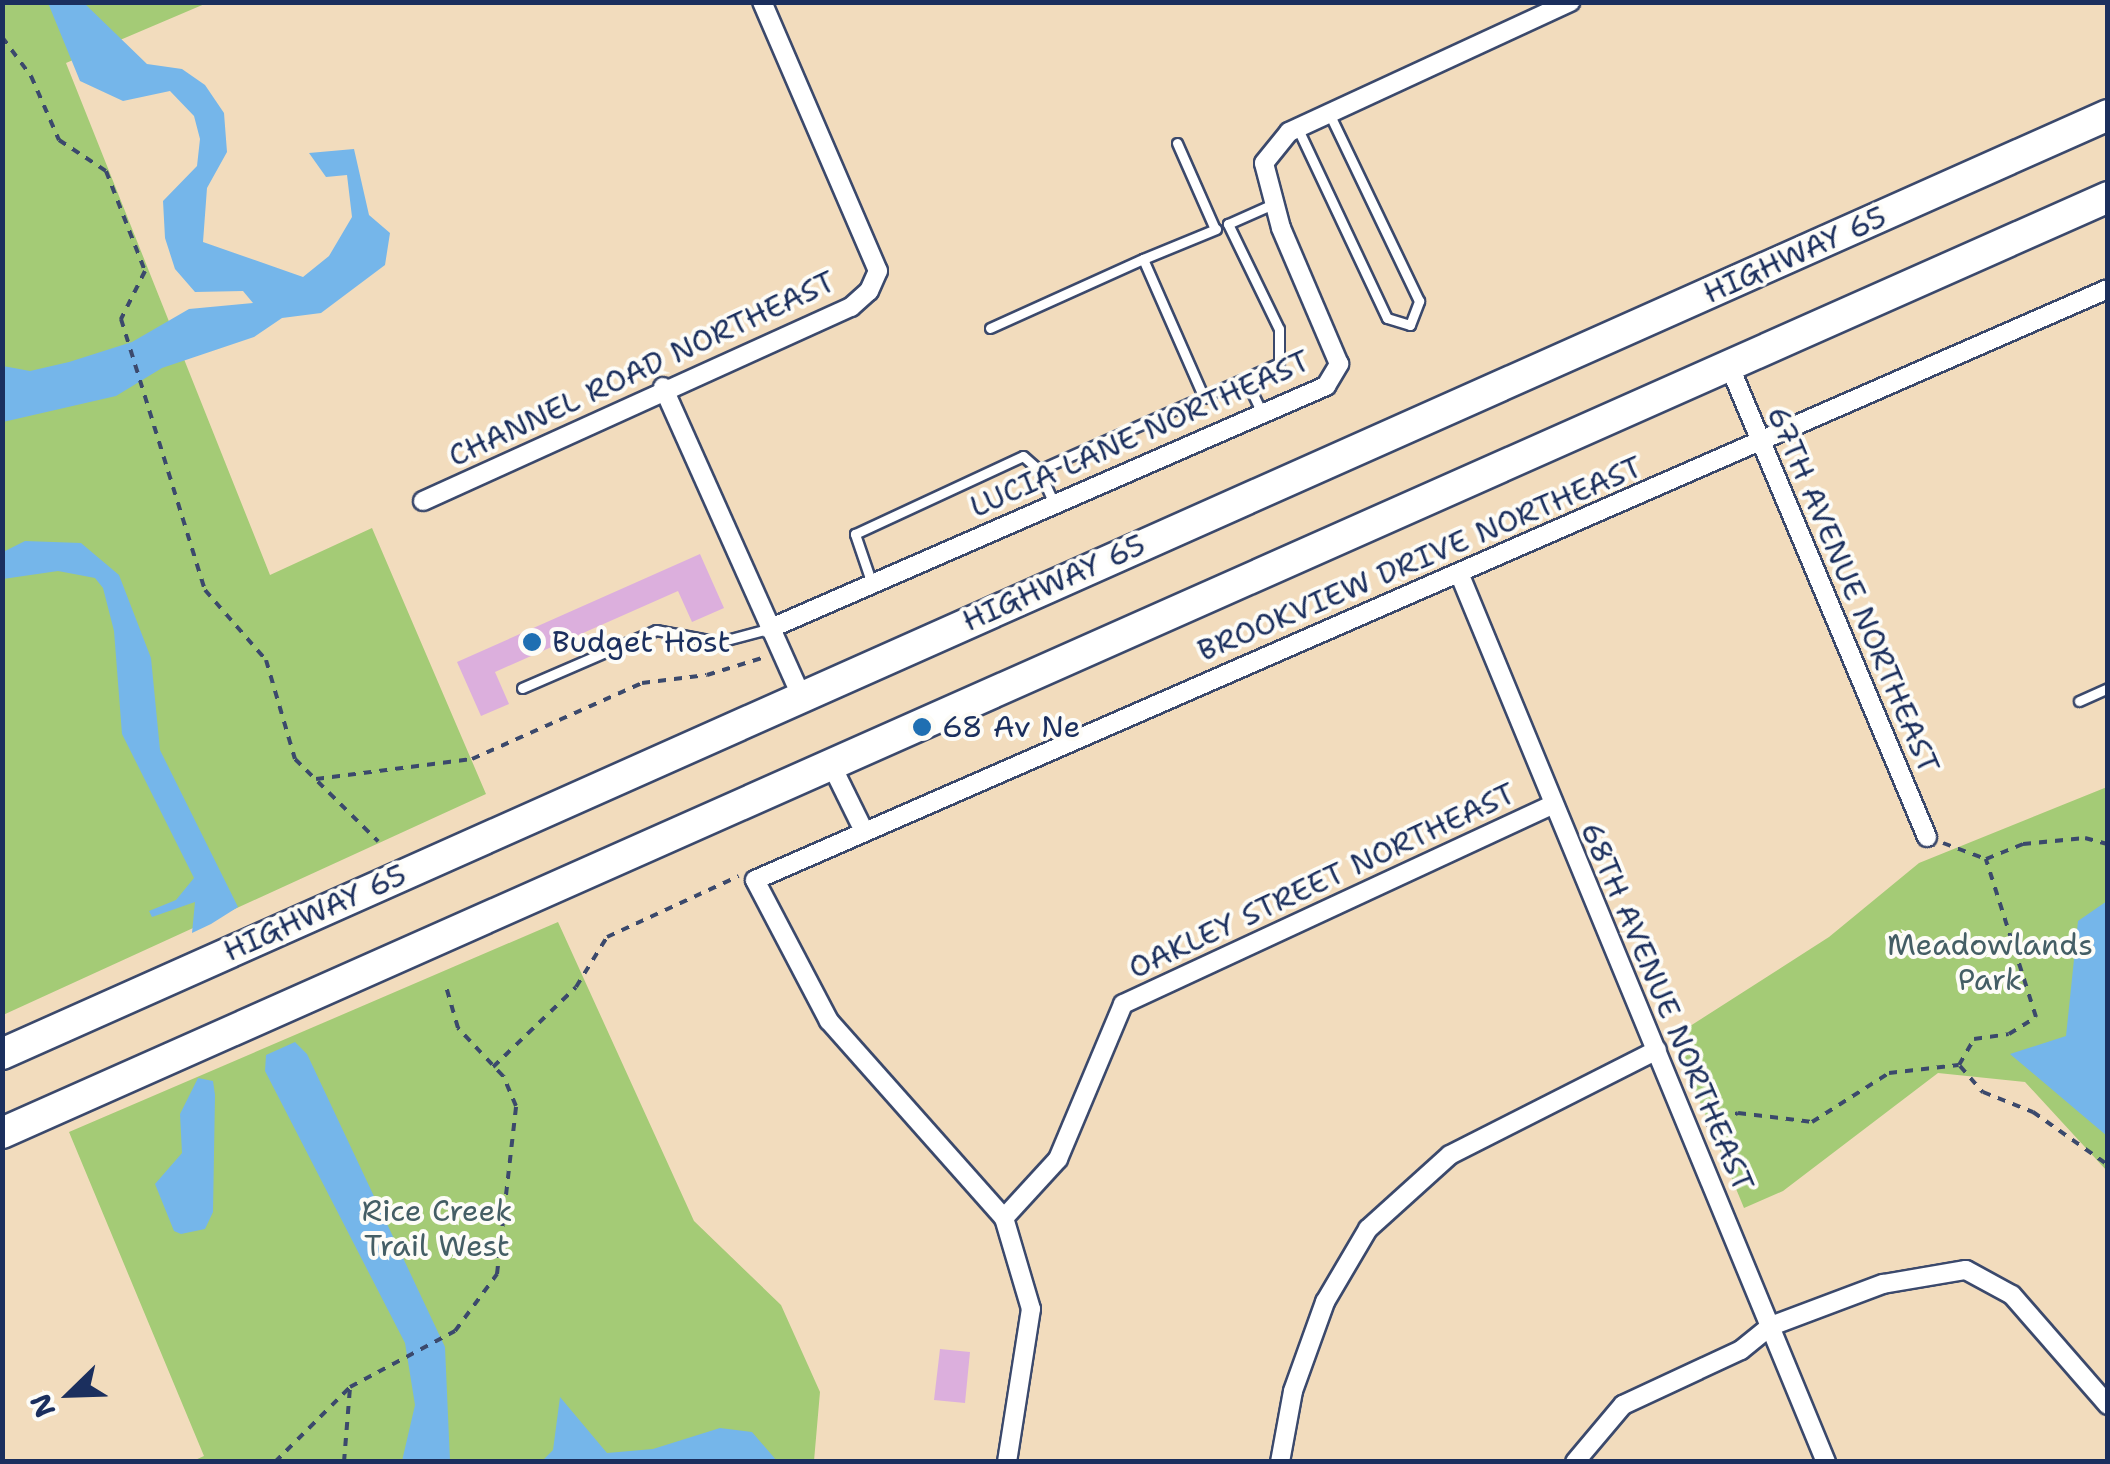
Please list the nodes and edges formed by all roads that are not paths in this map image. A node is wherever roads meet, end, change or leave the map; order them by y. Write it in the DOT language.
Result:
graph roads {
  1 [pos="762,2"];
  2 [pos="1570,2"];
  3 [pos="1328,112"];
  4 [pos="2108,115"];
  5 [pos="1297,128"];
  6 [pos="1177,143"];
  7 [pos="2108,197"];
  8 [pos="1272,204"];
  9 [pos="1228,224"];
  10 [pos="1215,229"];
  11 [pos="1143,259"];
  12 [pos="2108,289"];
  13 [pos="990,328"];
  14 [pos="1729,365"];
  15 [pos="1246,380"];
  16 [pos="663,387"];
  17 [pos="1204,398"];
  18 [pos="1263,414"];
  19 [pos="1761,442"];
  20 [pos="1039,470"];
  21 [pos="423,501"];
  22 [pos="1054,505"];
  23 [pos="1459,574"];
  24 [pos="872,584"];
  25 [pos="769,629"];
  26 [pos="522,688"];
  27 [pos="2108,688"];
  28 [pos="801,695"];
  29 [pos="2079,702"];
  30 [pos="831,764"];
  31 [pos="1552,805"];
  32 [pos="863,830"];
  33 [pos="1927,837"];
  34 [pos="1657,1050"];
  35 [pos="2,1054"];
  36 [pos="2,1133"];
  37 [pos="1004,1218"];
  38 [pos="1771,1326"];
  39 [pos="2108,1405"];
  40 [pos="1007,1462"];
  41 [pos="1280,1462"];
  42 [pos="1575,1462"];
  43 [pos="1826,1462"];
  1 -- 16 [label="street, CHANNEL ROAD NORTHEAST"];
  2 -- 3 [label="street, LUCIA LANE NORTHEAST"];
  3 -- 5 [label="street, LUCIA LANE NORTHEAST"];
  3 -- 5 [label="lane"];
  4 -- 28 [label="highway, HIGHWAY 65"];
  5 -- 8 [label="street, LUCIA LANE NORTHEAST"];
  6 -- 10 [label="lane"];
  7 -- 14 [label="highway"];
  8 -- 9 [label="lane"];
  8 -- 18 [label="street, LUCIA LANE NORTHEAST"];
  9 -- 10 [label="lane"];
  9 -- 15 [label="lane"];
  10 -- 11 [label="lane"];
  11 -- 13 [label="lane"];
  11 -- 17 [label="lane"];
  12 -- 19 [label="street, BROOKVIEW DRIVE NORTHEAST"];
  14 -- 19 [label="street, 67TH AVENUE NORTHEAST"];
  14 -- 30 [label="highway"];
  15 -- 17 [label="lane"];
  15 -- 18 [label="lane"];
  16 -- 21 [label="street, CHANNEL ROAD NORTHEAST"];
  16 -- 25 [label="street"];
  17 -- 20 [label="lane"];
  18 -- 22 [label="street, LUCIA LANE NORTHEAST"];
  19 -- 23 [label="street, BROOKVIEW DRIVE NORTHEAST"];
  19 -- 33 [label="street, 67TH AVENUE NORTHEAST"];
  20 -- 22 [label="lane"];
  20 -- 24 [label="lane"];
  22 -- 24 [label="street, LUCIA LANE NORTHEAST"];
  23 -- 31 [label="street, 68TH AVENUE NORTHEAST"];
  23 -- 32 [label="street, BROOKVIEW DRIVE NORTHEAST"];
  24 -- 25 [label="street, LUCIA LANE NORTHEAST"];
  25 -- 26 [label="lane"];
  25 -- 28 [label="street"];
  27 -- 29 [label="lane"];
  28 -- 35 [label="highway, HIGHWAY 65"];
  30 -- 32 [label="street"];
  30 -- 36 [label="highway"];
  31 -- 34 [label="street, 68TH AVENUE NORTHEAST"];
  31 -- 37 [label="street, OAKLEY STREET NORTHEAST"];
  32 -- 37 [label="street, BROOKVIEW DRIVE NORTHEAST"];
  34 -- 38 [label="street, 68TH AVENUE NORTHEAST"];
  34 -- 41 [label="street"];
  37 -- 40 [label="street"];
  38 -- 39 [label="street"];
  38 -- 42 [label="street"];
  38 -- 43 [label="street, 68TH AVENUE NORTHEAST"];
}
